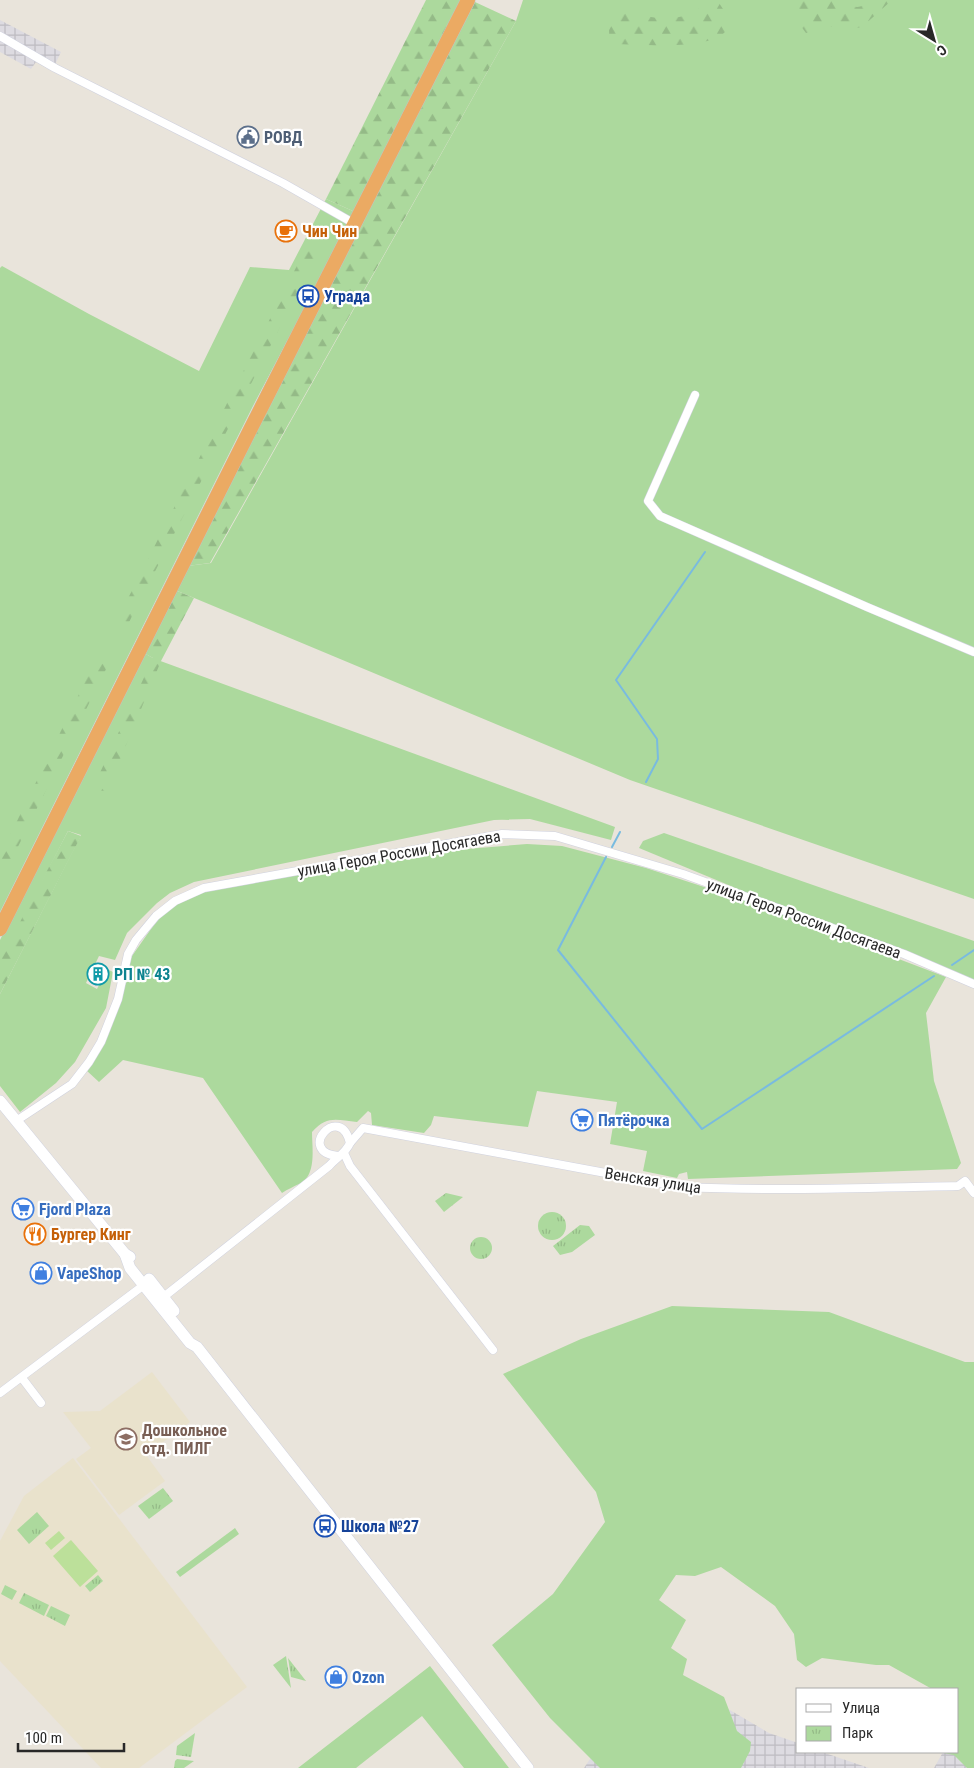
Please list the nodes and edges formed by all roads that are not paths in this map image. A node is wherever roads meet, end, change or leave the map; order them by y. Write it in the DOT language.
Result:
graph roads {
  1 [pos="468,0"];
  2 [pos="0,36"];
  3 [pos="355,224"];
  4 [pos="695,395"];
  5 [pos="974,652"];
  6 [pos="0,929"];
  7 [pos="974,984"];
  8 [pos="0,1101"];
  9 [pos="16,1121"];
  10 [pos="350,1143"];
  11 [pos="341,1154"];
  12 [pos="974,1193"];
  13 [pos="125,1254"];
  14 [pos="144,1285"];
  15 [pos="161,1300"];
  16 [pos="493,1350"];
  17 [pos="22,1378"];
  18 [pos="0,1393"];
  19 [pos="41,1403"];
  20 [pos="528,1768"];
  1 -- 3 [label="highway"];
  2 -- 3 [label="street"];
  3 -- 6 [label="highway"];
  4 -- 5 [label="street"];
  7 -- 9 [label="street, улица Героя России Досягаева"];
  8 -- 9 [label="street"];
  9 -- 13 [label="street"];
  10 -- 11 [label="street"];
  10 -- 11 [label="street"];
  10 -- 12 [label="street, Венская улица"];
  11 -- 15 [label="street"];
  11 -- 16 [label="street"];
  13 -- 14 [label="street"];
  13 -- 15 [label="street"];
  14 -- 15 [label="street"];
  14 -- 17 [label="street"];
  15 -- 20 [label="street"];
  17 -- 18 [label="street"];
  17 -- 19 [label="street"];
}
